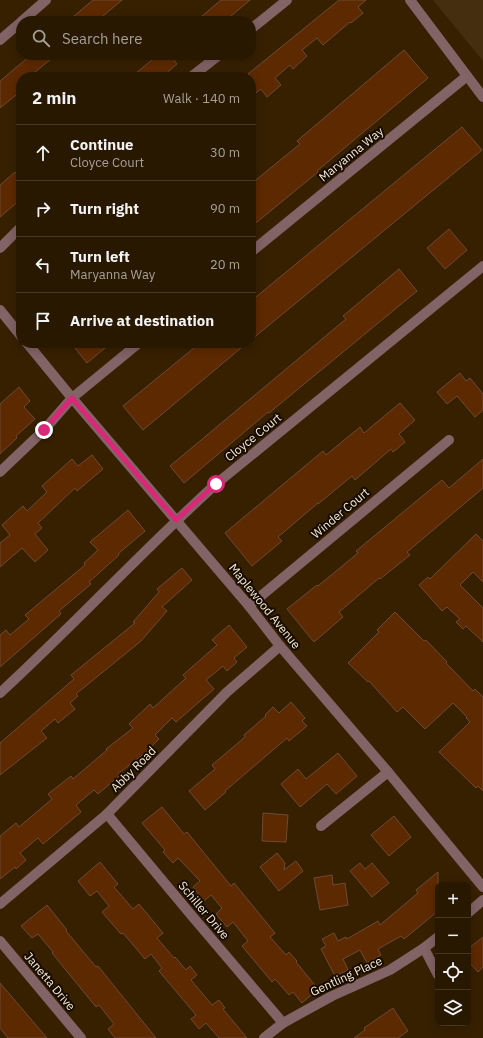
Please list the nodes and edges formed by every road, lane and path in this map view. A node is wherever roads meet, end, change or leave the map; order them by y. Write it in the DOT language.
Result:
graph roads {
  1 [pos="46,0"];
  2 [pos="287,0"];
  3 [pos="410,0"];
  4 [pos="27,16"];
  5 [pos="256,25"];
  6 [pos="16,26"];
  7 [pos="0,40"];
  8 [pos="213,60"];
  9 [pos="197,72"];
  10 [pos="467,76"];
  11 [pos="483,97"];
  12 [pos="16,231"];
  13 [pos="0,248"];
  14 [pos="256,248"];
  15 [pos="483,266"];
  16 [pos="0,310"];
  17 [pos="16,330"];
  18 [pos="31,348"];
  19 [pos="133,348"];
  20 [pos="72,398"];
  21 [pos="448,440"];
  22 [pos="0,472"];
  23 [pos="176,520"];
  24 [pos="249,606"];
  25 [pos="280,646"];
  26 [pos="0,693"];
  27 [pos="388,772"];
  28 [pos="107,814"];
  29 [pos="321,826"];
  30 [pos="483,887"];
  31 [pos="483,900"];
  32 [pos="0,904"];
  33 [pos="471,910"];
  34 [pos="435,939"];
  35 [pos="0,940"];
  36 [pos="424,948"];
  37 [pos="435,969"];
  38 [pos="283,1023"];
  39 [pos="81,1038"];
  40 [pos="264,1038"];
  1 -- 4 [label="street"];
  2 -- 5 [label="street"];
  3 -- 10 [label="street"];
  6 -- 7 [label="street"];
  8 -- 9 [label="street"];
  10 -- 11 [label="street"];
  10 -- 14 [label="street, Maryanna Way"];
  12 -- 13 [label="street"];
  15 -- 23 [label="street, Cloyce Court"];
  16 -- 17 [label="street"];
  18 -- 20 [label="street, Maplewood Avenue"];
  19 -- 20 [label="street"];
  20 -- 22 [label="street"];
  20 -- 23 [label="street, Maplewood Avenue"];
  21 -- 24 [label="street, Winder Court"];
  23 -- 24 [label="street, Maplewood Avenue"];
  23 -- 26 [label="street, Cloyce Court"];
  24 -- 25 [label="street, Maplewood Avenue"];
  25 -- 27 [label="street, Maplewood Avenue"];
  25 -- 28 [label="street, Abby Road"];
  27 -- 29 [label="street"];
  27 -- 30 [label="street, Maplewood Avenue"];
  28 -- 32 [label="street, Abby Road"];
  28 -- 38 [label="street, Schiller Drive"];
  31 -- 33 [label="street"];
  34 -- 36 [label="street, Gentling Place"];
  35 -- 39 [label="street, Janetta Drive"];
  36 -- 37 [label="street"];
  36 -- 38 [label="street, Gentling Place"];
  38 -- 40 [label="street, Gentling Place"];
}
